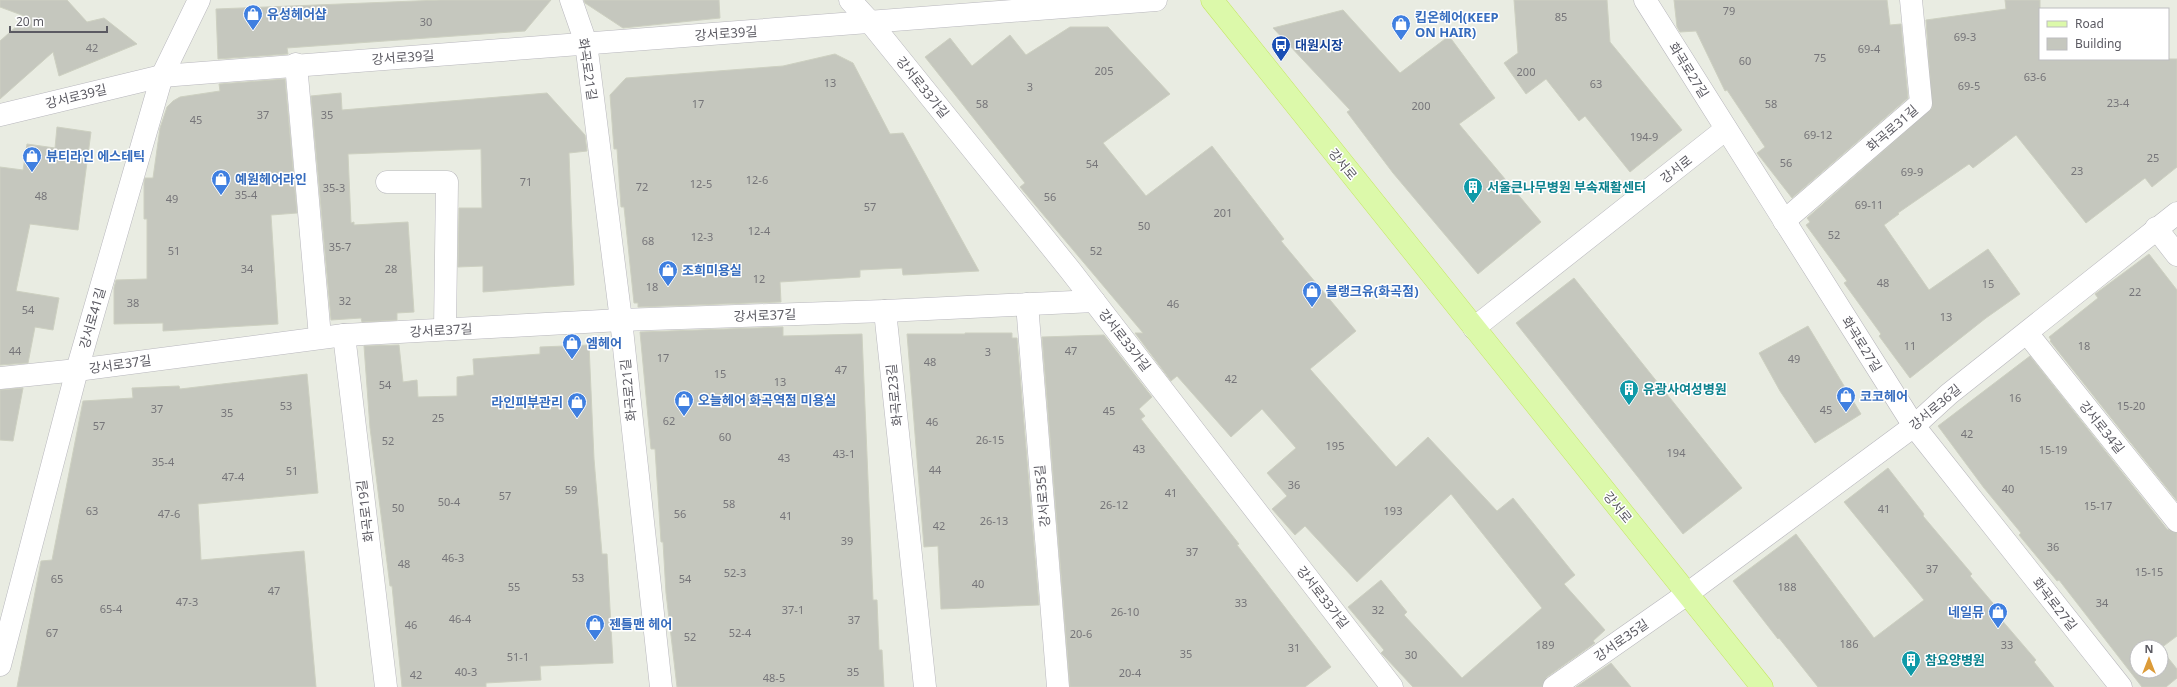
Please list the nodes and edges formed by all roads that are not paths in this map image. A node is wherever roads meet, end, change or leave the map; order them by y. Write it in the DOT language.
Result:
graph roads {
  1 [pos="199,0"];
  2 [pos="571,0"];
  3 [pos="850,0"];
  4 [pos="1156,0"];
  5 [pos="1212,0"];
  6 [pos="1645,0"];
  7 [pos="1911,0"];
  8 [pos="870,22"];
  9 [pos="586,44"];
  10 [pos="296,64"];
  11 [pos="162,76"];
  12 [pos="0,115"];
  13 [pos="1726,129"];
  14 [pos="387,182"];
  15 [pos="2177,213"];
  16 [pos="1784,221"];
  17 [pos="2156,228"];
  18 [pos="2177,254"];
  19 [pos="1094,301"];
  20 [pos="1027,304"];
  21 [pos="886,310"];
  22 [pos="621,320"];
  23 [pos="1474,328"];
  24 [pos="445,329"];
  25 [pos="2027,333"];
  26 [pos="344,335"];
  27 [pos="320,337"];
  28 [pos="77,370"];
  29 [pos="0,378"];
  30 [pos="1914,426"];
  31 [pos="2177,521"];
  32 [pos="1687,594"];
  33 [pos="0,665"];
  34 [pos="386,687"];
  35 [pos="661,687"];
  36 [pos="925,687"];
  37 [pos="1058,687"];
  38 [pos="1392,687"];
  39 [pos="1554,687"];
  40 [pos="1762,687"];
  41 [pos="2121,687"];
  1 -- 11 [label="street, 강서로41길"];
  2 -- 9 [label="street, 화곡로21길"];
  3 -- 8 [label="street, 강서로33가길"];
  4 -- 8 [label="street, 강서로39길"];
  5 -- 23 [label="main road, 강서로"];
  6 -- 13 [label="street, 화곡로27길"];
  7 -- 16 [label="street, 화곡로31길"];
  8 -- 9 [label="street, 강서로39길"];
  8 -- 19 [label="street, 강서로33가길"];
  9 -- 10 [label="street, 강서로39길"];
  9 -- 22 [label="street, 화곡로21길"];
  10 -- 11 [label="street, 강서로39길"];
  10 -- 27 [label="street"];
  11 -- 12 [label="street, 강서로39길"];
  11 -- 28 [label="street, 강서로41길"];
  13 -- 16 [label="street, 화곡로27길"];
  13 -- 23 [label="street, 강서로"];
  14 -- 24 [label="street"];
  15 -- 17 [label="street, 강서로36길"];
  16 -- 30 [label="street, 화곡로27길"];
  17 -- 18 [label="street"];
  17 -- 25 [label="street, 강서로36길"];
  19 -- 20 [label="street"];
  19 -- 38 [label="street, 강서로33가길"];
  20 -- 21 [label="street"];
  20 -- 37 [label="street, 강서로35길"];
  21 -- 22 [label="street, 강서로37길"];
  21 -- 36 [label="street, 화곡로23길"];
  22 -- 24 [label="street, 강서로37길"];
  22 -- 35 [label="street, 화곡로21길"];
  23 -- 32 [label="main road, 강서로"];
  24 -- 26 [label="street, 강서로37길"];
  25 -- 30 [label="street, 강서로36길"];
  25 -- 31 [label="street, 강서로34길"];
  26 -- 27 [label="street, 강서로37길"];
  26 -- 34 [label="street, 화곡로19길"];
  27 -- 28 [label="street, 강서로37길"];
  28 -- 29 [label="street, 강서로37길"];
  28 -- 33 [label="street, 강서로41길"];
  30 -- 32 [label="street, 강서로36길"];
  30 -- 41 [label="street, 화곡로27길"];
  32 -- 39 [label="street, 강서로35길"];
  32 -- 40 [label="main road, 강서로"];
}
